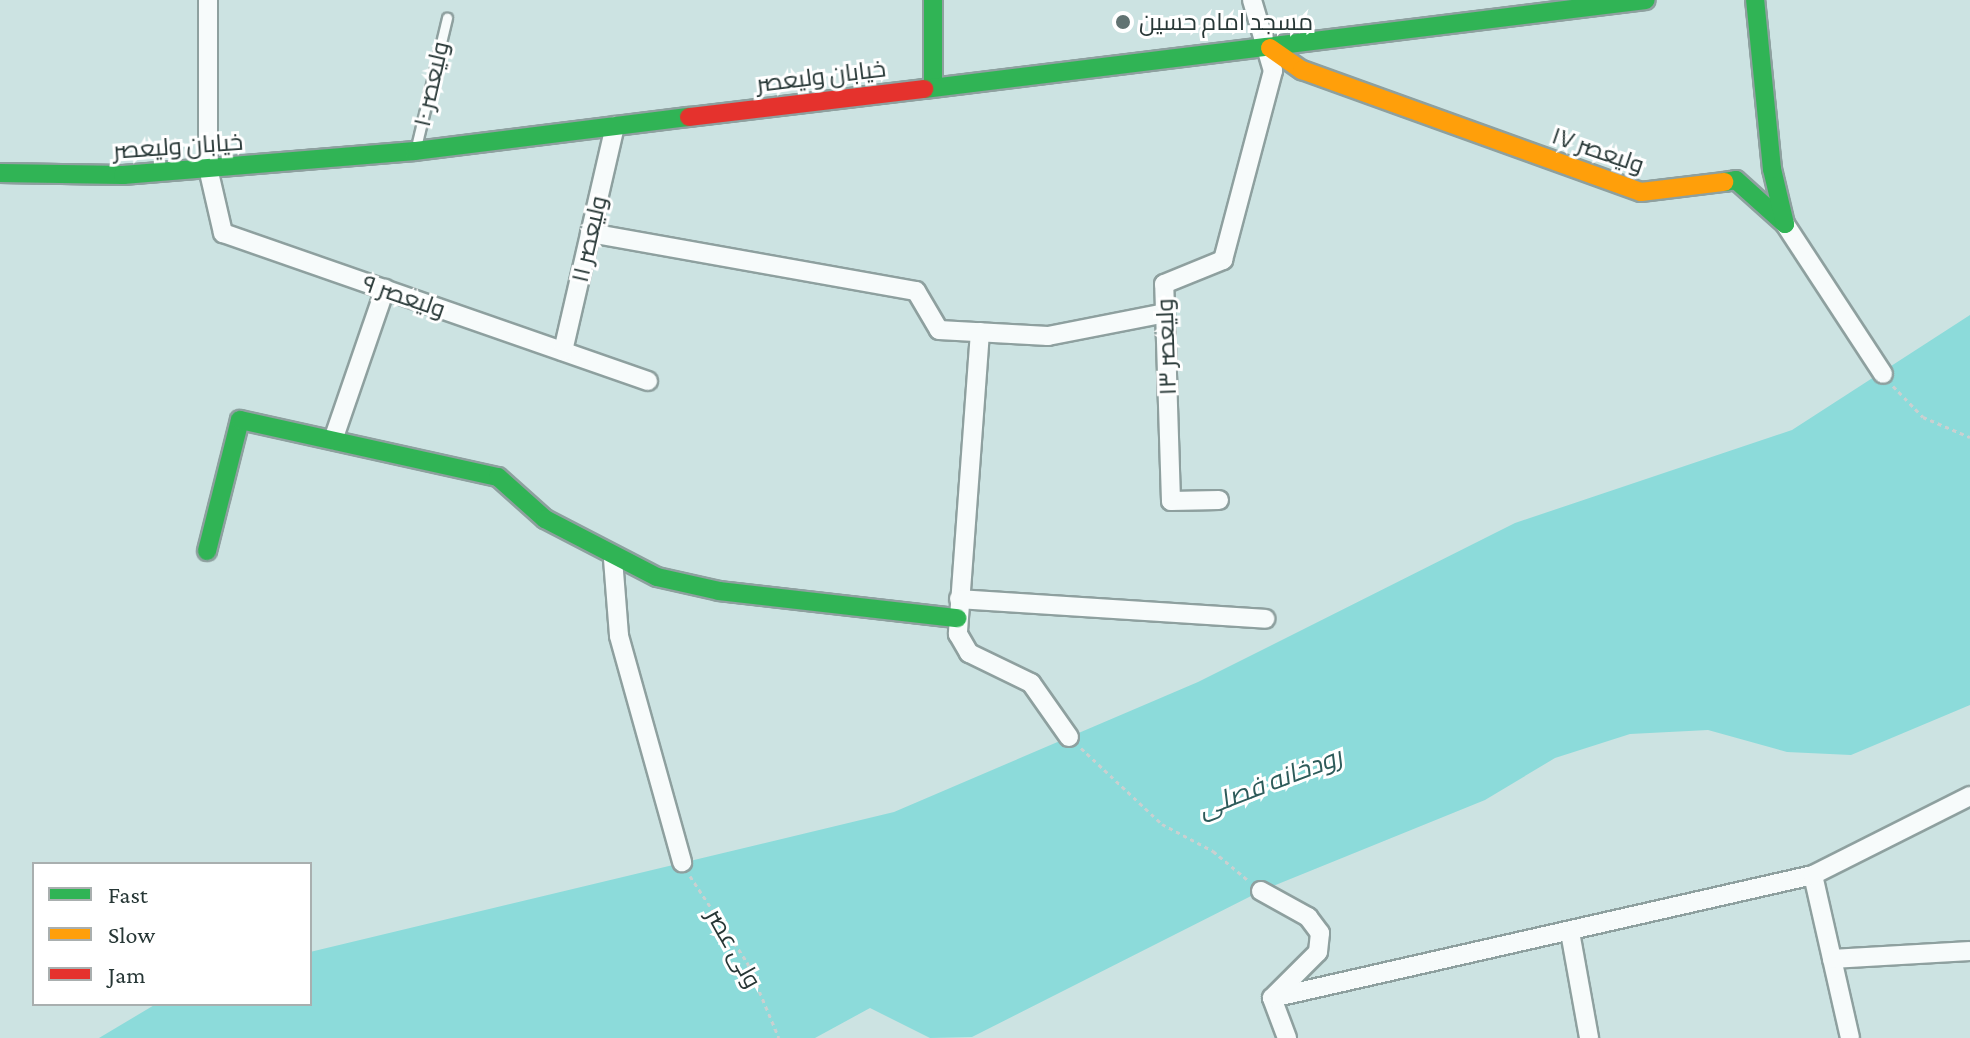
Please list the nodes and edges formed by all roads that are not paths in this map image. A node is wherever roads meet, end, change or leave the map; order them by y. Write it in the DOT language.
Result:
graph roads {
  1 [pos="208,0"];
  2 [pos="933,0"];
  3 [pos="1252,0"];
  4 [pos="1646,0"];
  5 [pos="1755,0"];
  6 [pos="447,18"];
  7 [pos="1270,48"];
  8 [pos="933,86"];
  9 [pos="615,126"];
  10 [pos="415,151"];
  11 [pos="208,168"];
  12 [pos="0,173"];
  13 [pos="1785,224"];
  14 [pos="590,233"];
  15 [pos="385,289"];
  16 [pos="1165,313"];
  17 [pos="980,332"];
  18 [pos="563,351"];
  19 [pos="1883,374"];
  20 [pos="648,381"];
  21 [pos="333,440"];
  22 [pos="1219,500"];
  23 [pos="207,551"];
  24 [pos="613,559"];
  25 [pos="958,609"];
  26 [pos="1265,619"];
  27 [pos="1069,737"];
  28 [pos="1970,796"];
  29 [pos="682,862"];
  30 [pos="1813,875"];
  31 [pos="1261,891"];
  32 [pos="1570,932"];
  33 [pos="1970,951"];
  34 [pos="1832,959"];
  35 [pos="1272,998"];
  36 [pos="1287,1038"];
  37 [pos="1589,1038"];
  38 [pos="1850,1038"];
  1 -- 11 [label="street"];
  2 -- 8 [label="street"];
  3 -- 7 [label="street"];
  4 -- 7 [label="street, خیابان ولیعصر"];
  5 -- 13 [label="street"];
  6 -- 10 [label="lane, ولیعصر ۱۰"];
  7 -- 8 [label="street, خیابان ولیعصر"];
  7 -- 13 [label="street, ولیعصر ۱۷"];
  7 -- 16 [label="street, ولیعصر ۱۳"];
  8 -- 9 [label="street, خیابان ولیعصر"];
  9 -- 10 [label="street, خیابان ولیعصر"];
  9 -- 14 [label="street, ولیعصر ۱۱"];
  10 -- 11 [label="street, خیابان ولیعصر"];
  11 -- 12 [label="street, خیابان ولیعصر"];
  11 -- 15 [label="street, ولیعصر ۹"];
  13 -- 19 [label="street"];
  14 -- 17 [label="street"];
  14 -- 18 [label="street, ولیعصر ۱۱"];
  15 -- 18 [label="street, ولیعصر ۹"];
  15 -- 21 [label="street"];
  16 -- 17 [label="street"];
  16 -- 22 [label="street, ولیعصر ۱۳"];
  17 -- 25 [label="street"];
  18 -- 20 [label="street, ولیعصر ۹"];
  21 -- 23 [label="street"];
  21 -- 24 [label="street"];
  24 -- 25 [label="street"];
  24 -- 29 [label="street"];
  25 -- 26 [label="street"];
  25 -- 27 [label="street"];
  28 -- 30 [label="street"];
  30 -- 32 [label="street"];
  30 -- 34 [label="street"];
  31 -- 35 [label="street"];
  32 -- 35 [label="street"];
  32 -- 37 [label="street"];
  33 -- 34 [label="street"];
  34 -- 38 [label="street"];
  35 -- 36 [label="street"];
}
